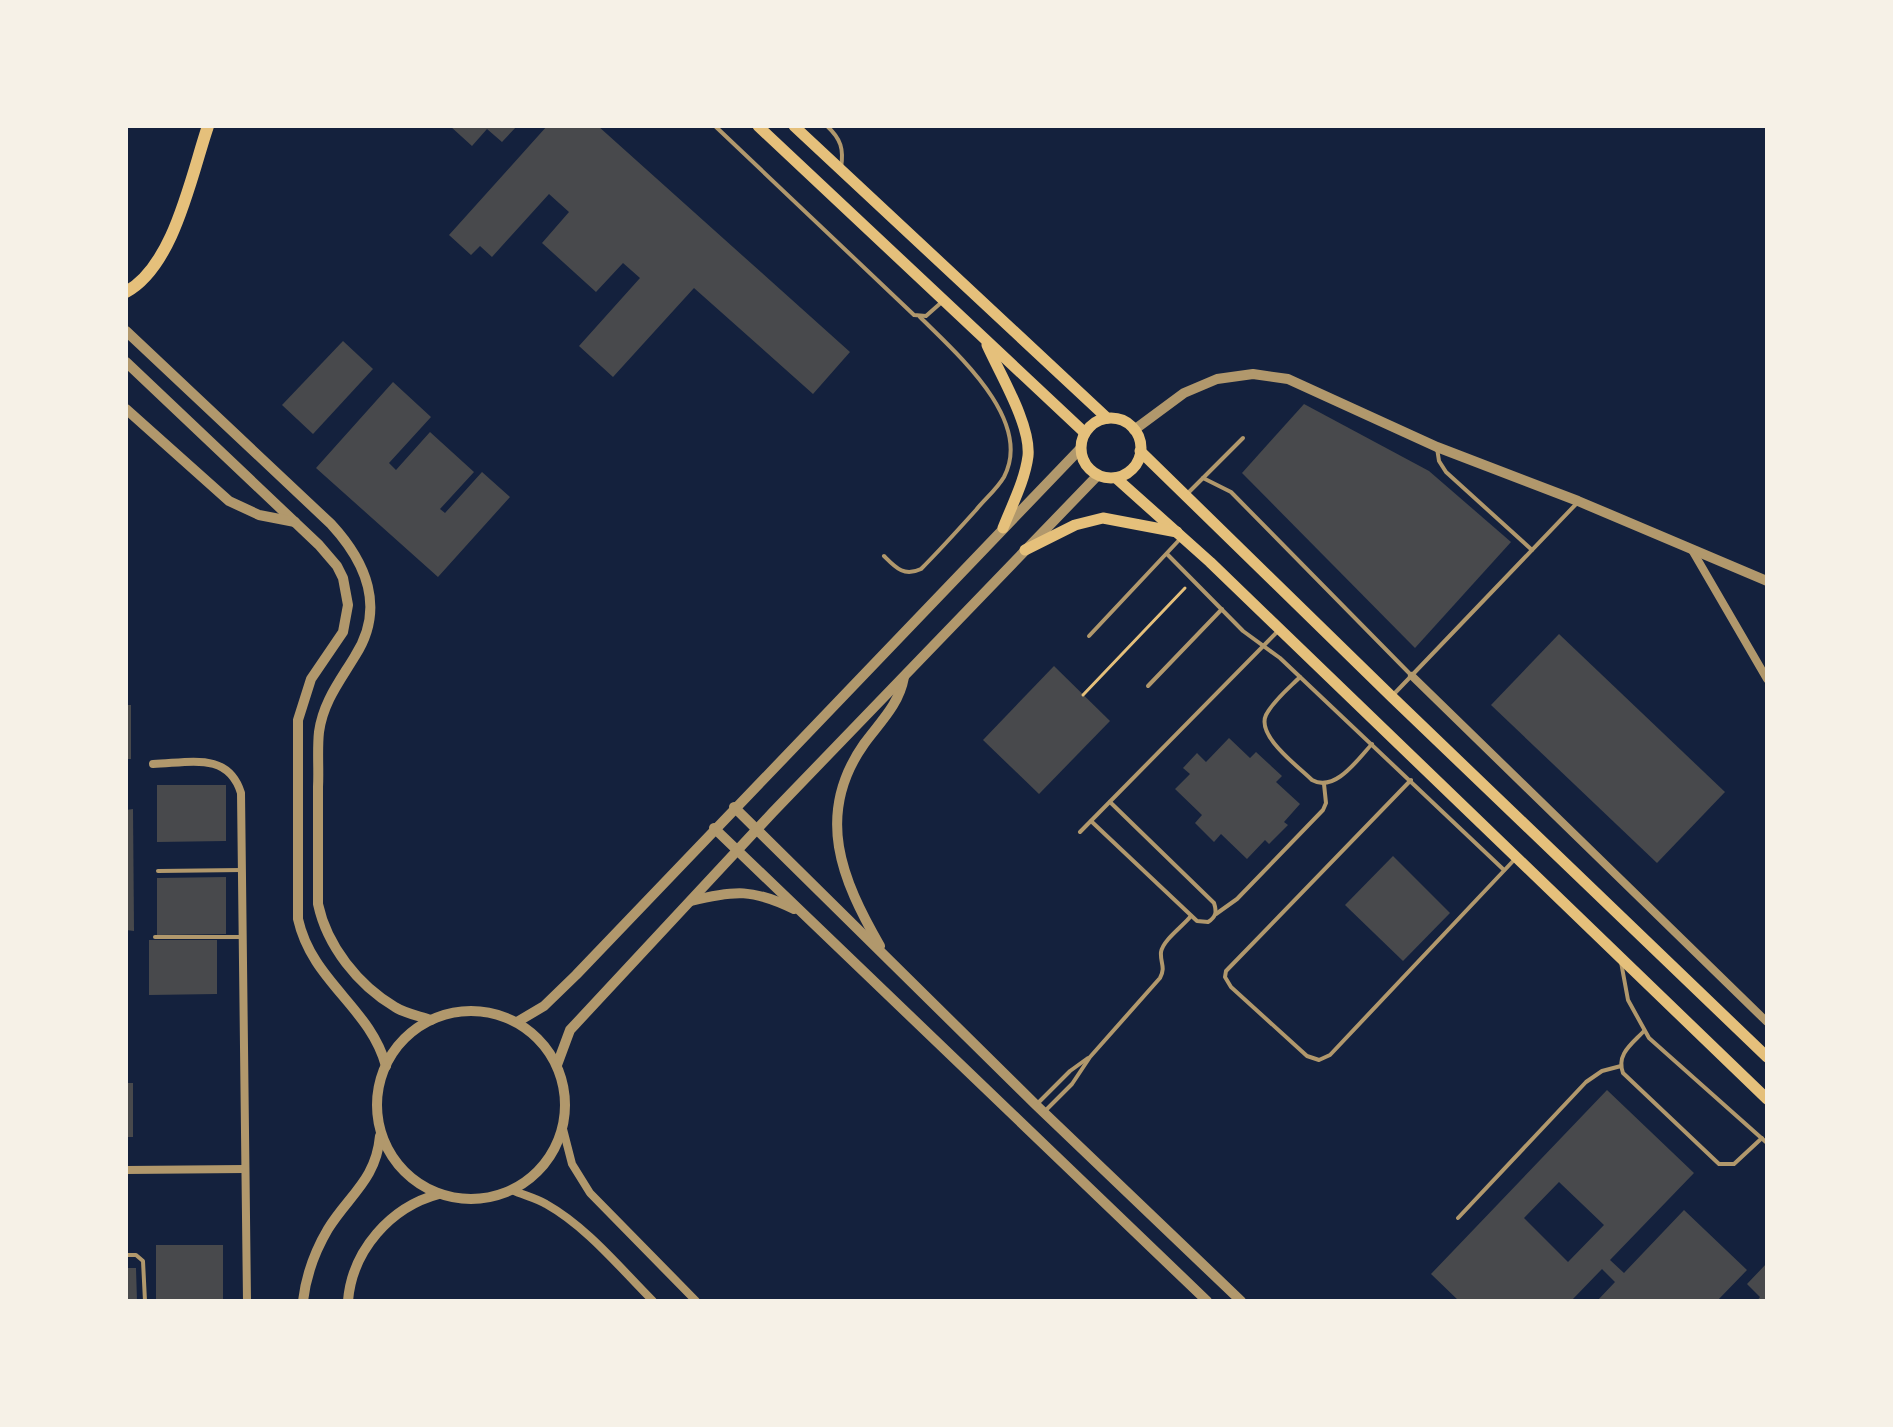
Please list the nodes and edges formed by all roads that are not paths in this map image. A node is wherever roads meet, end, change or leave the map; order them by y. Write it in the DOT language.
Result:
graph roads {
  1 [pos="208,126"];
  2 [pos="715,126"];
  3 [pos="758,126"];
  4 [pos="794,126"];
  5 [pos="827,126"];
  6 [pos="841,170"];
  7 [pos="126,292"];
  8 [pos="943,301"];
  9 [pos="920,317"];
  10 [pos="126,331"];
  11 [pos="985,340"];
  12 [pos="126,362"];
  13 [pos="126,409"];
  14 [pos="1107,418"];
  15 [pos="1134,430"];
  16 [pos="1085,433"];
  17 [pos="1243,438"];
  18 [pos="1437,447"];
  19 [pos="1081,448"];
  20 [pos="1140,451"];
  21 [pos="1098,475"];
  22 [pos="1116,478"];
  23 [pos="1203,478"];
  24 [pos="1186,495"];
  25 [pos="1578,501"];
  26 [pos="295,522"];
  27 [pos="1003,528"];
  28 [pos="1180,534"];
  29 [pos="1025,550"];
  30 [pos="1532,550"];
  31 [pos="1692,550"];
  32 [pos="1167,554"];
  33 [pos="884,556"];
  34 [pos="1767,581"];
  35 [pos="1222,609"];
  36 [pos="1280,630"];
  37 [pos="1089,636"];
  38 [pos="1264,646"];
  39 [pos="904,676"];
  40 [pos="1412,676"];
  41 [pos="1300,677"];
  42 [pos="1767,679"];
  43 [pos="1148,686"];
  44 [pos="1392,697"];
  45 [pos="1372,744"];
  46 [pos="153,764"];
  47 [pos="1411,780"];
  48 [pos="1324,784"];
  49 [pos="1110,802"];
  50 [pos="734,807"];
  51 [pos="1091,821"];
  52 [pos="714,828"];
  53 [pos="757,830"];
  54 [pos="1080,832"];
  55 [pos="737,851"];
  56 [pos="1517,857"];
  57 [pos="242,870"];
  58 [pos="1504,870"];
  59 [pos="158,871"];
  60 [pos="690,902"];
  61 [pos="803,914"];
  62 [pos="1216,914"];
  63 [pos="1191,916"];
  64 [pos="155,937"];
  65 [pos="243,937"];
  66 [pos="887,958"];
  67 [pos="1620,959"];
  68 [pos="431,1020"];
  69 [pos="517,1022"];
  70 [pos="1767,1022"];
  71 [pos="1644,1031"];
  72 [pos="1090,1057"];
  73 [pos="1767,1057"];
  74 [pos="557,1065"];
  75 [pos="386,1066"];
  76 [pos="1621,1066"];
  77 [pos="1767,1099"];
  78 [pos="1040,1108"];
  79 [pos="563,1129"];
  80 [pos="380,1130"];
  81 [pos="1762,1138"];
  82 [pos="1767,1143"];
  83 [pos="245,1169"];
  84 [pos="126,1170"];
  85 [pos="512,1190"];
  86 [pos="439,1194"];
  87 [pos="1458,1218"];
  88 [pos="126,1255"];
  89 [pos="145,1301"];
  90 [pos="247,1301"];
  91 [pos="303,1301"];
  92 [pos="348,1301"];
  93 [pos="653,1301"];
  94 [pos="696,1301"];
  95 [pos="1207,1301"];
  96 [pos="1241,1301"];
  1 -- 7 [label="main road"];
  2 -- 9 [label="lane"];
  3 -- 8 [label="main road"];
  4 -- 6 [label="main road"];
  5 -- 6 [label="lane"];
  6 -- 14 [label="main road"];
  8 -- 9 [label="lane"];
  8 -- 11 [label="main road"];
  9 -- 33 [label="lane"];
  10 -- 68 [label="street"];
  11 -- 16 [label="main road"];
  11 -- 27 [label="main road"];
  12 -- 26 [label="street"];
  13 -- 26 [label="street"];
  14 -- 15 [label="main road"];
  14 -- 16 [label="main road"];
  15 -- 18 [label="street"];
  15 -- 20 [label="main road"];
  16 -- 19 [label="main road"];
  17 -- 23 [label="lane"];
  18 -- 25 [label="street"];
  18 -- 30 [label="lane"];
  19 -- 21 [label="main road"];
  19 -- 27 [label="street"];
  20 -- 22 [label="main road"];
  20 -- 24 [label="main road"];
  21 -- 22 [label="main road"];
  21 -- 29 [label="street"];
  22 -- 28 [label="main road"];
  23 -- 24 [label="lane"];
  23 -- 40 [label="lane"];
  24 -- 44 [label="main road"];
  25 -- 30 [label="lane"];
  25 -- 31 [label="street"];
  26 -- 75 [label="street"];
  27 -- 50 [label="street"];
  28 -- 29 [label="main road"];
  28 -- 32 [label="lane"];
  28 -- 36 [label="main road"];
  29 -- 39 [label="street"];
  30 -- 40 [label="lane"];
  31 -- 34 [label="street"];
  31 -- 42 [label="street"];
  32 -- 35 [label="lane"];
  32 -- 37 [label="lane"];
  35 -- 38 [label="lane"];
  35 -- 43 [label="lane"];
  36 -- 38 [label="lane"];
  36 -- 56 [label="main road"];
  38 -- 41 [label="lane"];
  38 -- 49 [label="lane"];
  39 -- 53 [label="street"];
  39 -- 66 [label="street"];
  40 -- 44 [label="lane"];
  40 -- 70 [label="street"];
  41 -- 45 [label="lane"];
  41 -- 48 [label="lane"];
  44 -- 73 [label="main road"];
  45 -- 47 [label="lane"];
  45 -- 48 [label="lane"];
  46 -- 57 [label="street"];
  47 -- 58 [label="lane"];
  47 -- 58 [label="lane"];
  48 -- 62 [label="lane"];
  49 -- 51 [label="lane"];
  49 -- 62 [label="lane"];
  50 -- 52 [label="street"];
  50 -- 53 [label="street"];
  51 -- 54 [label="lane"];
  51 -- 63 [label="lane"];
  52 -- 55 [label="street"];
  52 -- 69 [label="street"];
  53 -- 55 [label="street"];
  53 -- 66 [label="street"];
  55 -- 60 [label="street"];
  55 -- 61 [label="street"];
  56 -- 58 [label="lane"];
  56 -- 67 [label="main road"];
  57 -- 59 [label="lane"];
  57 -- 65 [label="street"];
  60 -- 61 [label="street"];
  60 -- 74 [label="street"];
  61 -- 95 [label="street"];
  62 -- 63 [label="lane"];
  63 -- 72 [label="lane"];
  64 -- 65 [label="lane"];
  65 -- 83 [label="street"];
  66 -- 78 [label="street"];
  67 -- 71 [label="lane"];
  67 -- 77 [label="main road"];
  68 -- 69 [label="street"];
  68 -- 75 [label="street"];
  69 -- 74 [label="street"];
  71 -- 76 [label="lane"];
  71 -- 81 [label="lane"];
  72 -- 78 [label="lane"];
  72 -- 78 [label="lane"];
  74 -- 79 [label="street"];
  75 -- 80 [label="street"];
  76 -- 81 [label="lane"];
  76 -- 87 [label="lane"];
  78 -- 96 [label="street"];
  79 -- 85 [label="street"];
  79 -- 94 [label="street"];
  80 -- 86 [label="street"];
  80 -- 91 [label="street"];
  81 -- 82 [label="lane"];
  83 -- 84 [label="street"];
  83 -- 90 [label="street"];
  85 -- 86 [label="street"];
  85 -- 93 [label="street"];
  86 -- 92 [label="street"];
  88 -- 89 [label="lane"];
}
